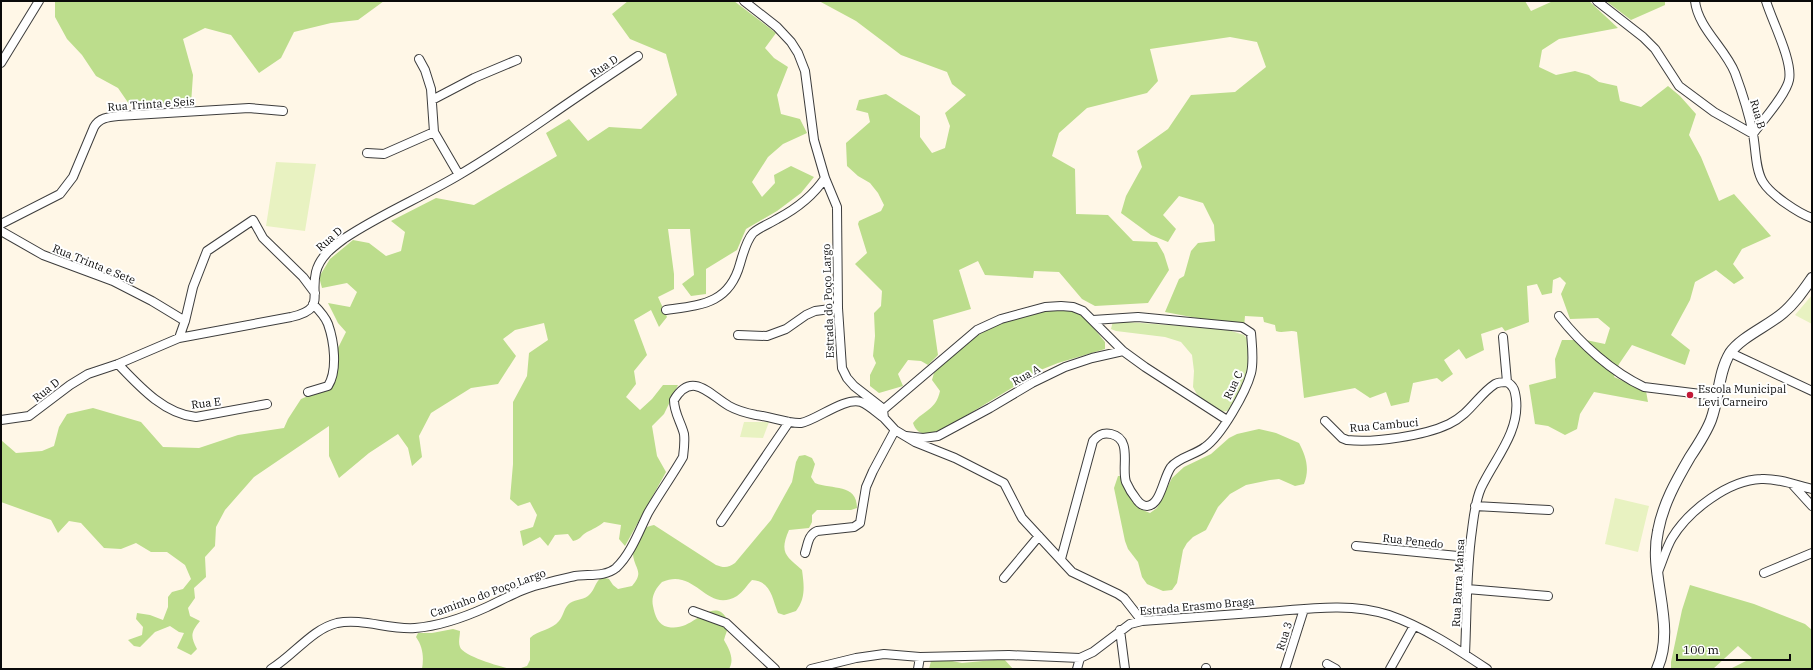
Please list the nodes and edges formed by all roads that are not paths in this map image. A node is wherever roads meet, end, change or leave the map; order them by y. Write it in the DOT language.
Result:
graph roads {
  1 [pos="40,1"];
  2 [pos="744,1"];
  3 [pos="1597,1"];
  4 [pos="1695,1"];
  5 [pos="1766,1"];
  6 [pos="638,56"];
  7 [pos="418,59"];
  8 [pos="517,60"];
  9 [pos="1,63"];
  10 [pos="432,100"];
  11 [pos="283,111"];
  12 [pos="434,132"];
  13 [pos="1753,134"];
  14 [pos="367,153"];
  15 [pos="459,175"];
  16 [pos="825,178"];
  17 [pos="1812,218"];
  18 [pos="1,224"];
  19 [pos="1,231"];
  20 [pos="1812,278"];
  21 [pos="315,293"];
  22 [pos="313,304"];
  23 [pos="838,308"];
  24 [pos="666,310"];
  25 [pos="1559,316"];
  26 [pos="1093,320"];
  27 [pos="184,321"];
  28 [pos="738,335"];
  29 [pos="1503,337"];
  30 [pos="179,338"];
  31 [pos="1123,351"];
  32 [pos="1730,353"];
  33 [pos="118,364"];
  34 [pos="1507,382"];
  35 [pos="1812,391"];
  36 [pos="308,392"];
  37 [pos="1717,396"];
  38 [pos="267,404"];
  39 [pos="883,414"];
  40 [pos="1,420"];
  41 [pos="1227,420"];
  42 [pos="1325,421"];
  43 [pos="789,422"];
  44 [pos="895,430"];
  45 [pos="904,436"];
  46 [pos="1791,484"];
  47 [pos="1812,489"];
  48 [pos="1475,506"];
  49 [pos="1812,506"];
  50 [pos="1549,510"];
  51 [pos="721,522"];
  52 [pos="1039,536"];
  53 [pos="1356,546"];
  54 [pos="805,553"];
  55 [pos="1812,553"];
  56 [pos="1468,557"];
  57 [pos="1061,559"];
  58 [pos="1764,573"];
  59 [pos="1656,575"];
  60 [pos="1004,578"];
  61 [pos="1467,589"];
  62 [pos="1548,596"];
  63 [pos="1304,609"];
  64 [pos="694,611"];
  65 [pos="1142,621"];
  66 [pos="1414,626"];
  67 [pos="1120,630"];
  68 [pos="1465,654"];
  69 [pos="920,657"];
  70 [pos="1080,658"];
  71 [pos="1327,664"];
  72 [pos="271,669"];
  73 [pos="775,669"];
  74 [pos="811,669"];
  75 [pos="918,669"];
  76 [pos="1077,669"];
  77 [pos="1125,669"];
  78 [pos="1285,669"];
  79 [pos="1336,669"];
  80 [pos="1390,669"];
  81 [pos="1487,669"];
  82 [pos="1657,669"];
  1 -- 9 [label="street"];
  2 -- 16 [label="street, Estrada do Poço Largo"];
  3 -- 13 [label="street"];
  4 -- 13 [label="street, Rua B"];
  5 -- 13 [label="street"];
  6 -- 15 [label="street, Rua D"];
  7 -- 10 [label="street"];
  8 -- 10 [label="street"];
  10 -- 12 [label="street"];
  11 -- 18 [label="street, Rua Trinta e Seis"];
  12 -- 14 [label="street"];
  12 -- 15 [label="street"];
  13 -- 17 [label="street, Rua B"];
  15 -- 21 [label="street, Rua D"];
  16 -- 23 [label="street, Estrada do Poço Largo"];
  16 -- 24 [label="street"];
  19 -- 27 [label="street, Rua Trinta e Sete"];
  20 -- 32 [label="street"];
  21 -- 22 [label="street, Rua D"];
  21 -- 27 [label="street"];
  22 -- 30 [label="street, Rua D"];
  22 -- 36 [label="street"];
  23 -- 28 [label="street"];
  23 -- 39 [label="street, Estrada do Poço Largo"];
  25 -- 37 [label="street"];
  26 -- 31 [label="street"];
  26 -- 39 [label="street"];
  26 -- 41 [label="street, Rua C"];
  27 -- 30 [label="street"];
  29 -- 34 [label="street"];
  30 -- 33 [label="street, Rua D"];
  31 -- 41 [label="street"];
  31 -- 45 [label="street, Rua A"];
  32 -- 35 [label="street"];
  32 -- 37 [label="street"];
  33 -- 38 [label="street, Rua E"];
  33 -- 40 [label="street, Rua D"];
  34 -- 42 [label="street, Rua Cambuci"];
  34 -- 48 [label="street, Rua Barra Mansa"];
  37 -- 59 [label="street"];
  39 -- 43 [label="street, Caminho do Poço Largo"];
  39 -- 44 [label="street, Estrada do Poço Largo"];
  41 -- 57 [label="street, Rua C"];
  43 -- 51 [label="street"];
  43 -- 72 [label="street, Caminho do Poço Largo"];
  44 -- 45 [label="street, Estrada do Poço Largo"];
  44 -- 54 [label="street"];
  45 -- 52 [label="street, Estrada do Poço Largo"];
  46 -- 47 [label="street"];
  46 -- 49 [label="street"];
  46 -- 59 [label="street"];
  48 -- 50 [label="street"];
  48 -- 56 [label="street, Rua Barra Mansa"];
  52 -- 57 [label="street, Estrada do Poço Largo"];
  52 -- 60 [label="street"];
  53 -- 56 [label="street, Rua Penedo"];
  55 -- 58 [label="street"];
  56 -- 61 [label="street, Rua Barra Mansa"];
  57 -- 65 [label="street, Estrada do Poço Largo"];
  59 -- 82 [label="street"];
  61 -- 62 [label="street"];
  61 -- 68 [label="street, Rua Barra Mansa"];
  63 -- 65 [label="street, Estrada Erasmo Braga"];
  63 -- 66 [label="street, Estrada Erasmo Braga"];
  63 -- 78 [label="street, Rua 3"];
  64 -- 73 [label="street"];
  65 -- 67 [label="street, Estrada Erasmo Braga"];
  66 -- 68 [label="street, Estrada Erasmo Braga"];
  66 -- 80 [label="street"];
  67 -- 70 [label="street, Estrada Erasmo Braga"];
  67 -- 77 [label="street"];
  68 -- 81 [label="street, Estrada Erasmo Braga"];
  69 -- 70 [label="street"];
  69 -- 74 [label="street"];
  69 -- 75 [label="street"];
  70 -- 76 [label="street"];
  71 -- 79 [label="street"];
}
